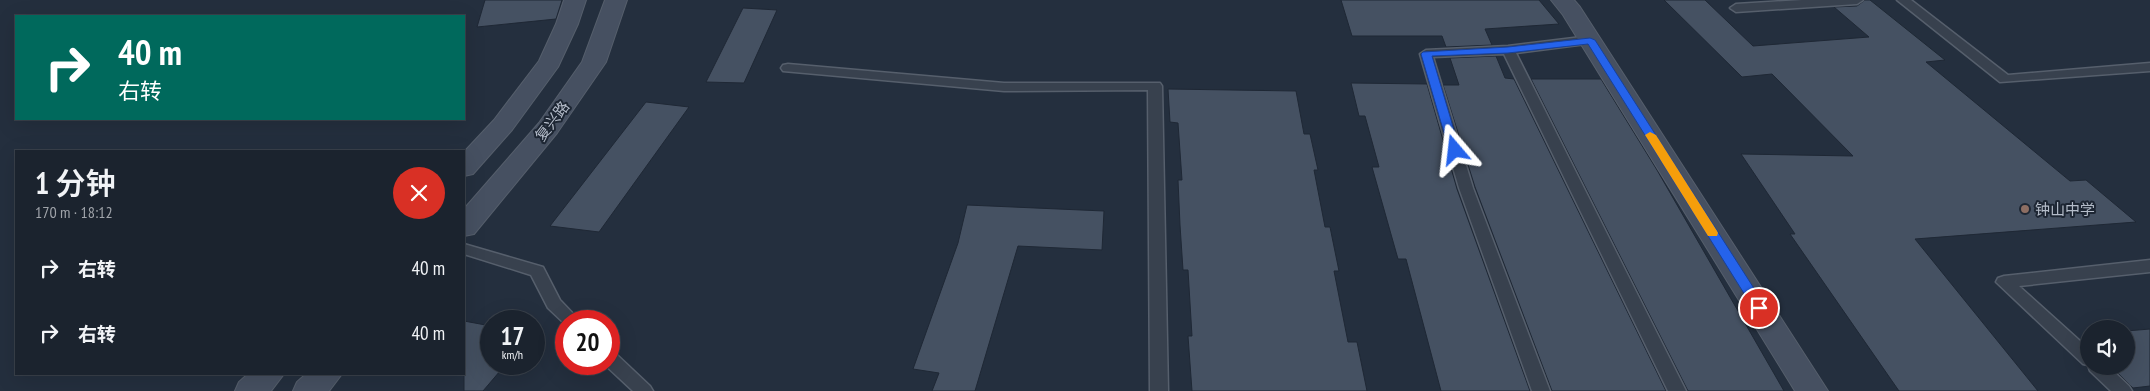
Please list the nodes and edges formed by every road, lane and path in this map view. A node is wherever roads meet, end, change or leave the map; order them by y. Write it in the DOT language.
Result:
graph roads {
  1 [pos="575,0"];
  2 [pos="616,0"];
  3 [pos="1562,0"];
  4 [pos="1857,0"];
  5 [pos="1903,0"];
  6 [pos="1736,8"];
  7 [pos="1590,40"];
  8 [pos="1508,50"];
  9 [pos="2150,67"];
  10 [pos="788,68"];
  11 [pos="465,167"];
  12 [pos="465,226"];
  13 [pos="465,249"];
  14 [pos="2150,266"];
  15 [pos="560,310"];
  16 [pos="2080,351"];
  17 [pos="620,368"];
  18 [pos="267,375"];
  19 [pos="325,375"];
  20 [pos="2106,375"];
  21 [pos="251,391"];
  22 [pos="310,391"];
  23 [pos="644,391"];
  24 [pos="1159,391"];
  25 [pos="1541,391"];
  26 [pos="1677,391"];
  27 [pos="1812,391"];
  28 [pos="2123,391"];
  1 -- 11 [label="main road"];
  2 -- 12 [label="main road, 复兴路"];
  3 -- 7 [label="main road"];
  4 -- 6 [label="lane"];
  5 -- 9 [label="lane"];
  7 -- 8 [label="lane"];
  7 -- 27 [label="main road"];
  8 -- 25 [label="lane"];
  8 -- 26 [label="lane"];
  10 -- 24 [label="lane"];
  13 -- 15 [label="lane"];
  14 -- 16 [label="lane"];
  17 -- 23 [label="lane"];
  18 -- 21 [label="main road"];
  19 -- 22 [label="main road"];
  20 -- 28 [label="lane"];
}
